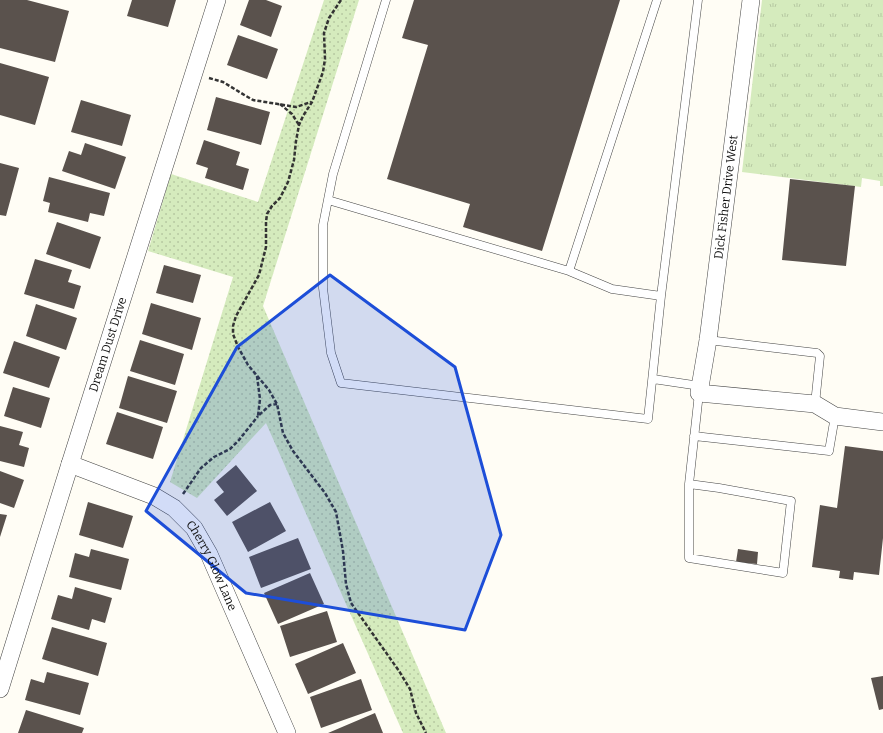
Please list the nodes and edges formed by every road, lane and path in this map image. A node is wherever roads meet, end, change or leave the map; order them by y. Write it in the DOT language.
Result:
graph roads {
  1 [pos="217,0"];
  2 [pos="341,0"];
  3 [pos="386,0"];
  4 [pos="657,0"];
  5 [pos="698,0"];
  6 [pos="751,0"];
  7 [pos="194,74"];
  8 [pos="312,102"];
  9 [pos="279,104"];
  10 [pos="300,125"];
  11 [pos="328,200"];
  12 [pos="569,271"];
  13 [pos="661,296"];
  14 [pos="708,340"];
  15 [pos="257,375"];
  16 [pos="653,379"];
  17 [pos="700,389"];
  18 [pos="278,404"];
  19 [pos="815,404"];
  20 [pos="258,416"];
  21 [pos="835,416"];
  22 [pos="883,422"];
  23 [pos="694,436"];
  24 [pos="70,464"];
  25 [pos="689,484"];
  26 [pos="182,495"];
  27 [pos="0,689"];
  28 [pos="287,733"];
  29 [pos="426,733"];
  1 -- 7 [label="street, Dream Dust Drive"];
  2 -- 8 [label="path"];
  3 -- 11 [label="lane"];
  4 -- 12 [label="lane"];
  5 -- 13 [label="lane"];
  6 -- 14 [label="street, Dick Fisher Drive West"];
  7 -- 9 [label="path"];
  7 -- 24 [label="street, Dream Dust Drive"];
  8 -- 9 [label="path"];
  8 -- 10 [label="path"];
  9 -- 10 [label="path"];
  10 -- 15 [label="path"];
  11 -- 12 [label="lane"];
  11 -- 16 [label="lane"];
  12 -- 13 [label="lane"];
  13 -- 16 [label="lane"];
  14 -- 17 [label="street, Dick Fisher Drive West"];
  14 -- 19 [label="lane"];
  15 -- 18 [label="path"];
  15 -- 20 [label="path"];
  16 -- 17 [label="lane"];
  17 -- 19 [label="street"];
  17 -- 23 [label="lane"];
  18 -- 20 [label="path"];
  18 -- 29 [label="path"];
  19 -- 21 [label="street"];
  20 -- 26 [label="path"];
  21 -- 22 [label="street"];
  21 -- 23 [label="lane"];
  23 -- 25 [label="lane"];
  24 -- 27 [label="street, Dream Dust Drive"];
  24 -- 28 [label="street, Cherry Glow Lane"];
  25 -- 25 [label="lane"];
}
